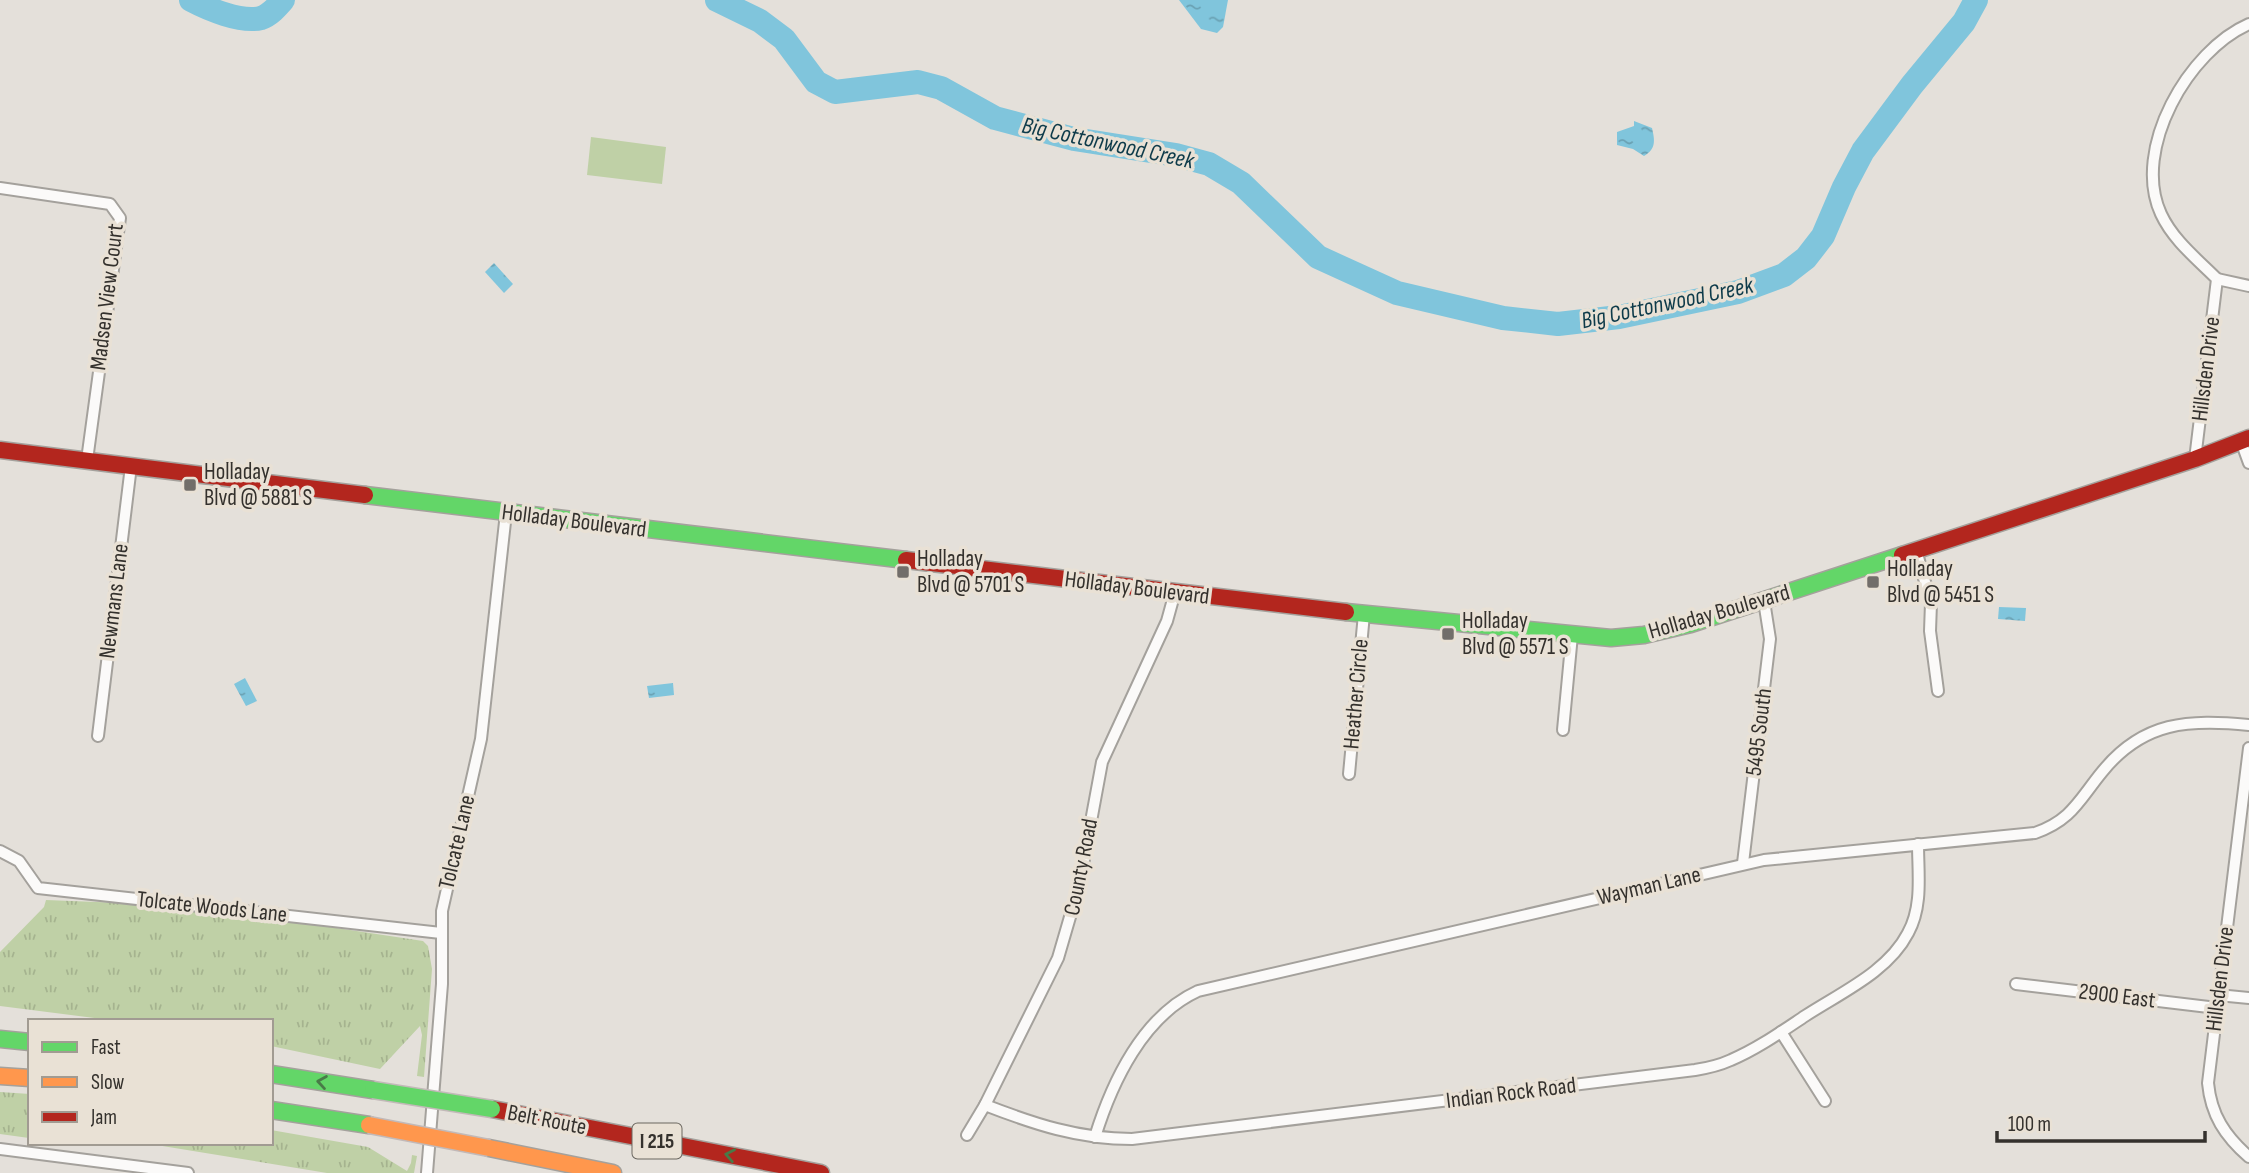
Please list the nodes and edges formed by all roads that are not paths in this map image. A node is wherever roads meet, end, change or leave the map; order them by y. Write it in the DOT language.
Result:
graph roads {
  1 [pos="2249,24"];
  2 [pos="0,188"];
  3 [pos="2217,279"];
  4 [pos="2249,286"];
  5 [pos="2245,440"];
  6 [pos="0,450"];
  7 [pos="2195,459"];
  8 [pos="87,460"];
  9 [pos="2249,464"];
  10 [pos="131,466"];
  11 [pos="506,513"];
  12 [pos="1916,550"];
  13 [pos="1175,592"];
  14 [pos="1765,601"];
  15 [pos="1364,614"];
  16 [pos="1572,635"];
  17 [pos="1938,691"];
  18 [pos="2249,725"];
  19 [pos="1563,730"];
  20 [pos="97,736"];
  21 [pos="2249,748"];
  22 [pos="1349,774"];
  23 [pos="1918,844"];
  24 [pos="0,851"];
  25 [pos="1743,863"];
  26 [pos="440,933"];
  27 [pos="2016,984"];
  28 [pos="2218,995"];
  29 [pos="2249,998"];
  30 [pos="2217,1008"];
  31 [pos="1781,1032"];
  32 [pos="0,1039"];
  33 [pos="28,1042"];
  34 [pos="273,1074"];
  35 [pos="0,1076"];
  36 [pos="28,1078"];
  37 [pos="1825,1101"];
  38 [pos="985,1105"];
  39 [pos="273,1110"];
  40 [pos="967,1135"];
  41 [pos="1095,1137"];
  42 [pos="0,1149"];
  43 [pos="2249,1157"];
  44 [pos="188,1173"];
  45 [pos="427,1173"];
  46 [pos="613,1173"];
  47 [pos="821,1173"];
  1 -- 3 [label="street"];
  2 -- 8 [label="street, Madsen View Court"];
  3 -- 4 [label="street"];
  3 -- 7 [label="street, Hillsden Drive"];
  5 -- 7 [label="main road, Holladay Boulevard"];
  5 -- 9 [label="street, Hillsden Drive"];
  6 -- 8 [label="main road, Holladay Boulevard"];
  7 -- 12 [label="main road, Holladay Boulevard"];
  8 -- 10 [label="main road, Holladay Boulevard"];
  10 -- 11 [label="main road, Holladay Boulevard"];
  10 -- 20 [label="street, Newmans Lane"];
  11 -- 13 [label="main road, Holladay Boulevard"];
  11 -- 26 [label="street, Tolcate Lane"];
  12 -- 14 [label="main road, Holladay Boulevard"];
  12 -- 17 [label="street"];
  13 -- 15 [label="main road, Holladay Boulevard"];
  13 -- 38 [label="street, County Road"];
  14 -- 16 [label="main road, Holladay Boulevard"];
  14 -- 25 [label="street, 5495 South"];
  15 -- 16 [label="main road, Holladay Boulevard"];
  15 -- 22 [label="street, Heather Circle"];
  16 -- 19 [label="street"];
  18 -- 23 [label="street, Wayman Lane"];
  21 -- 28 [label="street, Hillsden Drive"];
  23 -- 25 [label="street, Wayman Lane"];
  23 -- 31 [label="street, Indian Rock Road"];
  24 -- 26 [label="street, Tolcate Woods Lane"];
  25 -- 41 [label="street, Wayman Lane"];
  26 -- 45 [label="street, Tolcate Lane"];
  27 -- 30 [label="street, 2900 East"];
  28 -- 29 [label="street"];
  28 -- 30 [label="street, Hillsden Drive"];
  30 -- 43 [label="street, Hillsden Drive"];
  31 -- 37 [label="street"];
  31 -- 41 [label="street, Indian Rock Road"];
  32 -- 33 [label="main road"];
  47 -- 34 [label="main road, Belt Route / I 215, one-way, bridge"];
  35 -- 36 [label="main road"];
  38 -- 40 [label="street, County Road"];
  38 -- 41 [label="street, Indian Rock Road"];
  39 -- 46 [label="main road, Belt Route / I 215, bridge"];
  42 -- 44 [label="street"];
}
